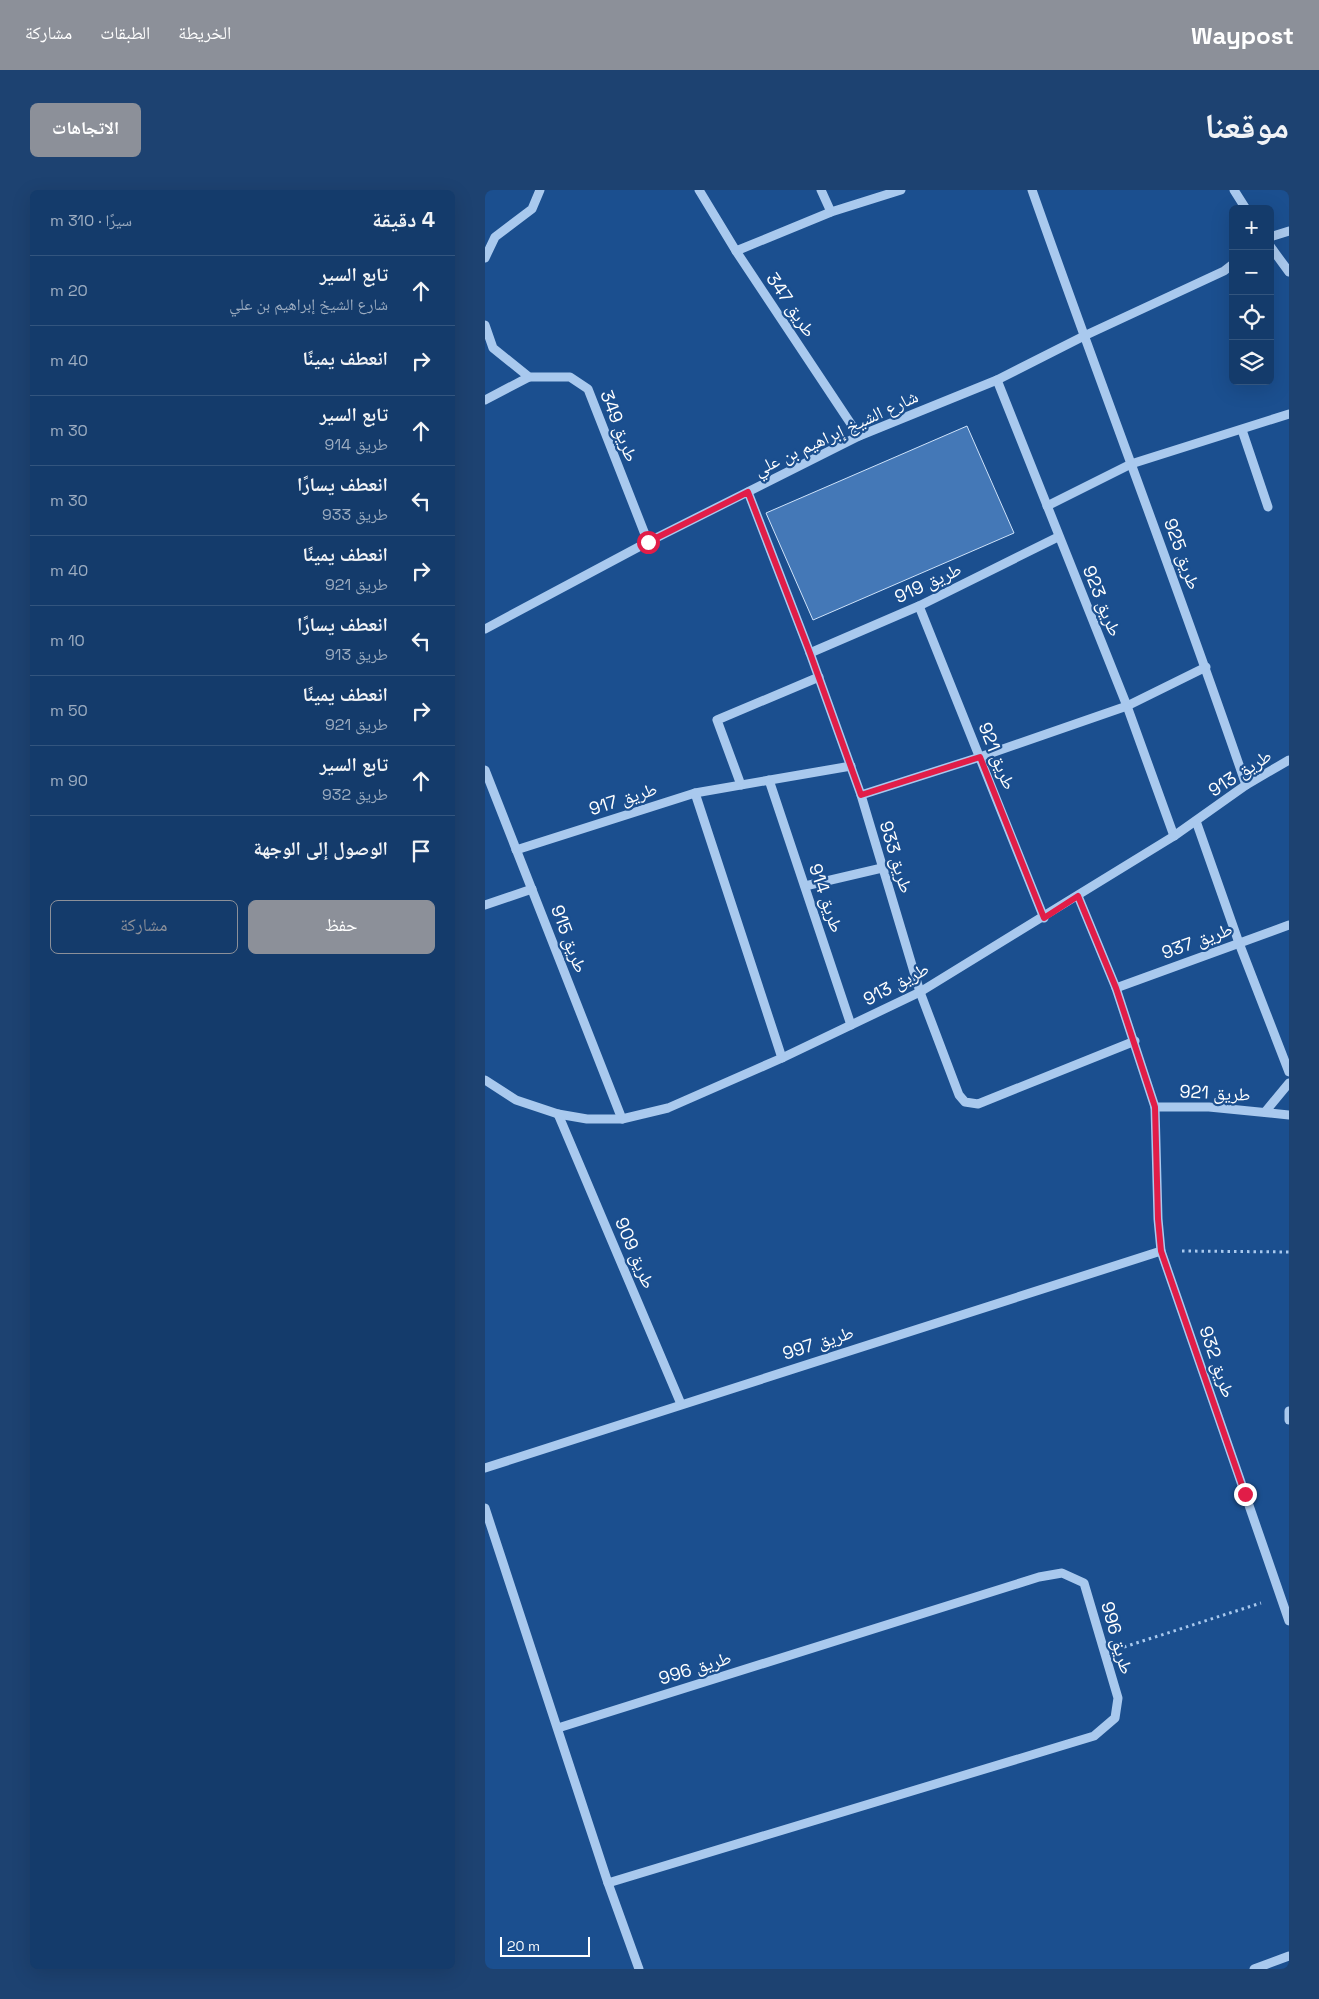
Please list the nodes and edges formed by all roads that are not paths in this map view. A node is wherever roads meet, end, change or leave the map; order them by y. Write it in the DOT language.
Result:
graph roads {
  1 [pos="540,190"];
  2 [pos="699,190"];
  3 [pos="821,190"];
  4 [pos="901,190"];
  5 [pos="1033,190"];
  6 [pos="1235,190"];
  7 [pos="1244,205"];
  8 [pos="831,212"];
  9 [pos="1289,230"];
  10 [pos="1274,236"];
  11 [pos="1273,250"];
  12 [pos="736,251"];
  13 [pos="485,258"];
  14 [pos="1229,267"];
  15 [pos="1289,272"];
  16 [pos="485,325"];
  17 [pos="1084,336"];
  18 [pos="529,377"];
  19 [pos="997,380"];
  20 [pos="485,400"];
  21 [pos="1289,414"];
  22 [pos="1242,430"];
  23 [pos="859,436"];
  24 [pos="1131,464"];
  25 [pos="748,492"];
  26 [pos="1047,506"];
  27 [pos="1268,507"];
  28 [pos="1058,538"];
  29 [pos="648,542"];
  30 [pos="919,606"];
  31 [pos="485,629"];
  32 [pos="810,653"];
  33 [pos="1206,667"];
  34 [pos="819,677"];
  35 [pos="1127,706"];
  36 [pos="980,757"];
  37 [pos="1289,760"];
  38 [pos="851,766"];
  39 [pos="485,770"];
  40 [pos="769,780"];
  41 [pos="741,785"];
  42 [pos="1246,785"];
  43 [pos="695,793"];
  44 [pos="494,794"];
  45 [pos="861,795"];
  46 [pos="485,797"];
  47 [pos="1196,821"];
  48 [pos="1174,836"];
  49 [pos="516,850"];
  50 [pos="882,868"];
  51 [pos="805,886"];
  52 [pos="532,889"];
  53 [pos="1078,896"];
  54 [pos="485,905"];
  55 [pos="1044,918"];
  56 [pos="1289,925"];
  57 [pos="1239,943"];
  58 [pos="1116,988"];
  59 [pos="920,992"];
  60 [pos="851,1026"];
  61 [pos="1135,1042"];
  62 [pos="782,1058"];
  63 [pos="1289,1072"];
  64 [pos="485,1080"];
  65 [pos="1289,1084"];
  66 [pos="1155,1107"];
  67 [pos="1265,1112"];
  68 [pos="558,1114"];
  69 [pos="1289,1115"];
  70 [pos="622,1119"];
  71 [pos="1161,1251"];
  72 [pos="681,1404"];
  73 [pos="1289,1411"];
  74 [pos="1289,1420"];
  75 [pos="485,1468"];
  76 [pos="485,1508"];
  77 [pos="1289,1621"];
  78 [pos="558,1728"];
  79 [pos="608,1883"];
  80 [pos="1289,1956"];
  81 [pos="639,1969"];
  82 [pos="1254,1969"];
  1 -- 13 [label="street"];
  2 -- 12 [label="street, طريق 347"];
  3 -- 8 [label="street"];
  4 -- 8 [label="street"];
  5 -- 17 [label="street, طريق 925"];
  6 -- 7 [label="street"];
  8 -- 12 [label="street"];
  9 -- 10 [label="street"];
  11 -- 15 [label="street"];
  12 -- 23 [label="street, طريق 347"];
  14 -- 17 [label="street, شارع الشيخ إبراهيم بن علي"];
  16 -- 18 [label="street"];
  17 -- 19 [label="street, شارع الشيخ إبراهيم بن علي"];
  17 -- 24 [label="street, طريق 925"];
  18 -- 20 [label="street"];
  18 -- 29 [label="street, طريق 349"];
  19 -- 23 [label="street, شارع الشيخ إبراهيم بن علي"];
  19 -- 26 [label="street, طريق 923"];
  21 -- 22 [label="street"];
  22 -- 24 [label="street"];
  22 -- 27 [label="street"];
  23 -- 25 [label="street, شارع الشيخ إبراهيم بن علي"];
  24 -- 26 [label="street"];
  24 -- 33 [label="street, طريق 925"];
  25 -- 29 [label="street, شارع الشيخ إبراهيم بن علي"];
  25 -- 32 [label="street"];
  26 -- 28 [label="street, طريق 923"];
  28 -- 30 [label="street, طريق 919"];
  28 -- 35 [label="street, طريق 923"];
  29 -- 31 [label="street, شارع الشيخ إبراهيم بن علي"];
  30 -- 32 [label="street, طريق 919"];
  30 -- 36 [label="street, طريق 921"];
  32 -- 34 [label="street"];
  33 -- 35 [label="street"];
  33 -- 42 [label="street, طريق 925"];
  34 -- 38 [label="street"];
  34 -- 41 [label="street"];
  35 -- 36 [label="street"];
  35 -- 48 [label="street, طريق 923"];
  36 -- 45 [label="street"];
  36 -- 55 [label="street, طريق 921"];
  37 -- 42 [label="street, طريق 913"];
  38 -- 40 [label="street, طريق 917"];
  38 -- 45 [label="street"];
  39 -- 44 [label="street, طريق 915"];
  40 -- 41 [label="street, طريق 917"];
  40 -- 51 [label="street, طريق 914"];
  41 -- 43 [label="street, طريق 917"];
  42 -- 47 [label="street, طريق 913"];
  43 -- 49 [label="street, طريق 917"];
  43 -- 62 [label="street"];
  44 -- 46 [label="street"];
  44 -- 49 [label="street, طريق 915"];
  45 -- 50 [label="street, طريق 933"];
  47 -- 48 [label="street, طريق 913"];
  47 -- 57 [label="street"];
  48 -- 53 [label="street, طريق 913"];
  49 -- 52 [label="street, طريق 915"];
  50 -- 51 [label="street"];
  50 -- 59 [label="street, طريق 933"];
  51 -- 60 [label="street, طريق 914"];
  52 -- 54 [label="street"];
  52 -- 70 [label="street, طريق 915"];
  53 -- 55 [label="street, طريق 913"];
  53 -- 58 [label="street, طريق 921"];
  55 -- 59 [label="street, طريق 913"];
  56 -- 57 [label="street, طريق 937"];
  57 -- 58 [label="street, طريق 937"];
  57 -- 63 [label="street"];
  58 -- 61 [label="street, طريق 921"];
  59 -- 60 [label="street, طريق 913"];
  59 -- 61 [label="street, طريق 933"];
  60 -- 62 [label="street, طريق 913"];
  61 -- 66 [label="street, طريق 921"];
  62 -- 70 [label="street, طريق 913"];
  64 -- 68 [label="street, طريق 913"];
  65 -- 67 [label="street"];
  66 -- 67 [label="street, طريق 921"];
  66 -- 71 [label="street, طريق 932"];
  67 -- 69 [label="street, طريق 921"];
  68 -- 70 [label="street, طريق 913"];
  68 -- 72 [label="street, طريق 909"];
  71 -- 72 [label="street, طريق 997"];
  71 -- 77 [label="street, طريق 932"];
  72 -- 75 [label="street, طريق 997"];
  73 -- 74 [label="street"];
  76 -- 78 [label="street"];
  78 -- 79 [label="street"];
  78 -- 79 [label="street, طريق 996"];
  79 -- 81 [label="street"];
  80 -- 82 [label="street"];
}
